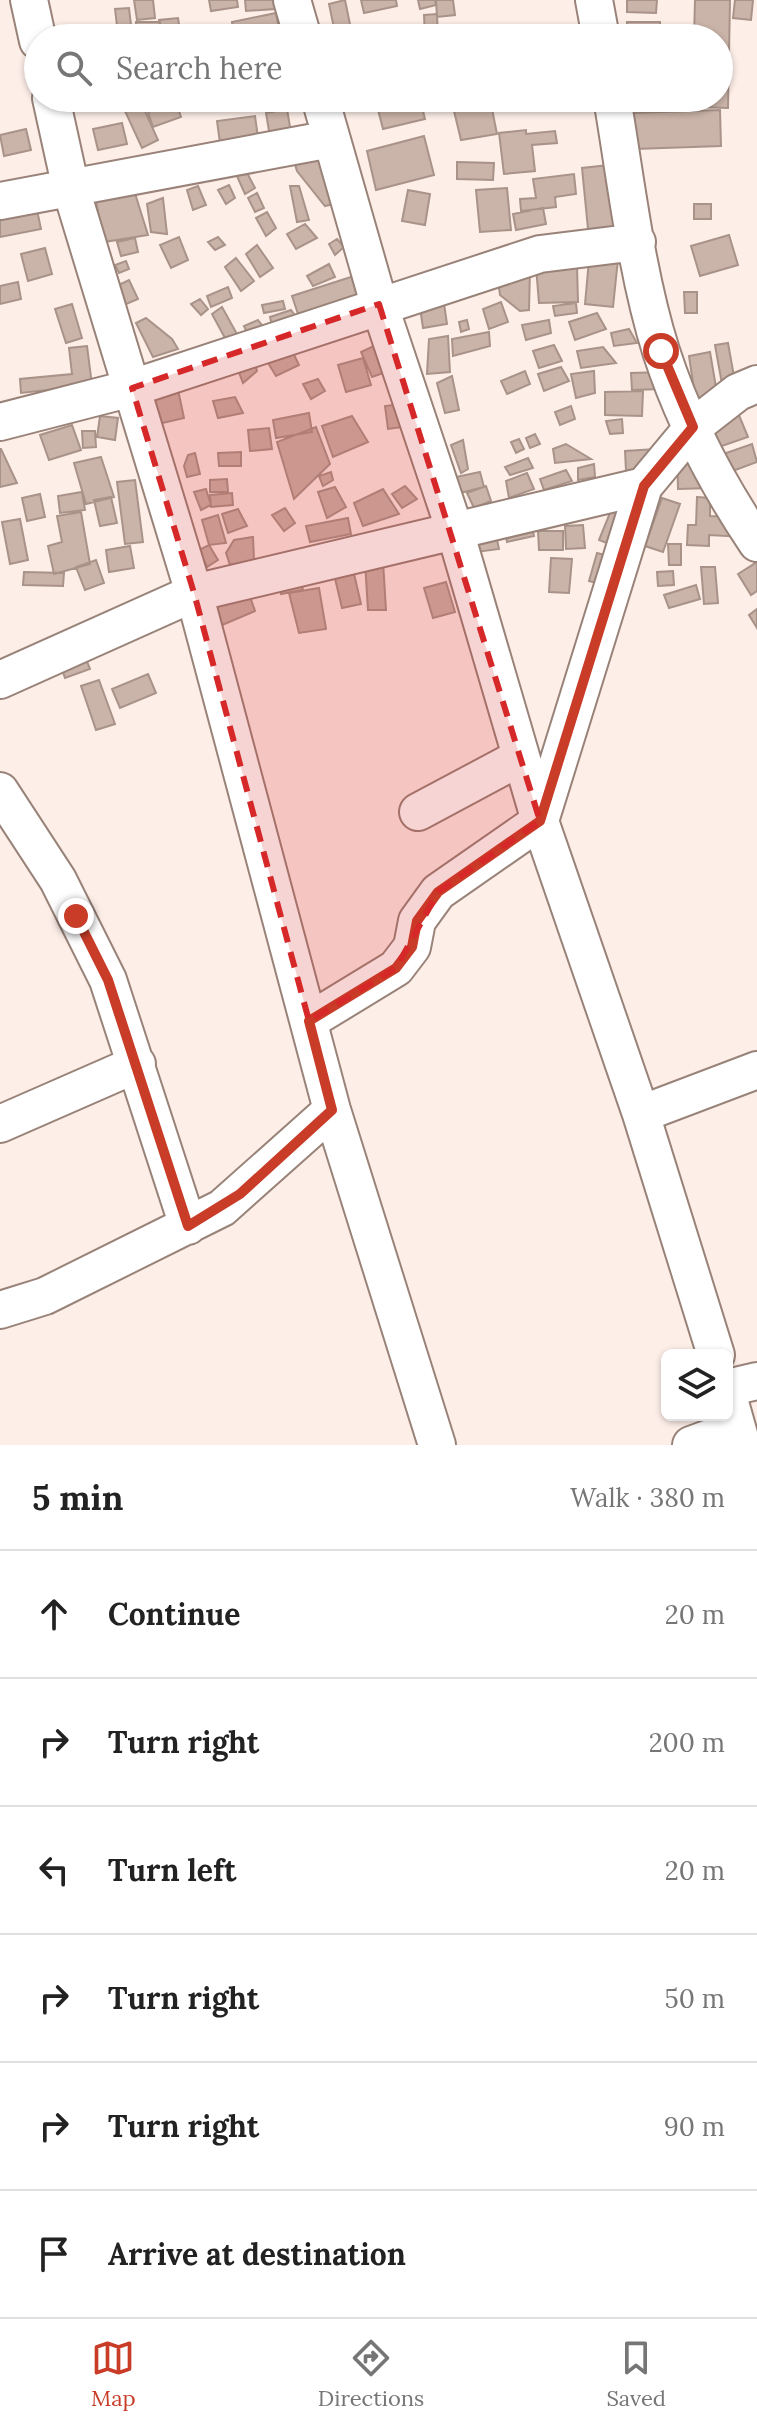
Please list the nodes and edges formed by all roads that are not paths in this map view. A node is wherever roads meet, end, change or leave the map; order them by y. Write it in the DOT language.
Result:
graph roads {
  1 [pos="29,0"];
  2 [pos="292,0"];
  3 [pos="594,0"];
  4 [pos="34,24"];
  5 [pos="299,24"];
  6 [pos="598,24"];
  7 [pos="54,112"];
  8 [pos="324,112"];
  9 [pos="614,112"];
  10 [pos="331,139"];
  11 [pos="71,189"];
  12 [pos="0,201"];
  13 [pos="637,242"];
  14 [pos="379,304"];
  15 [pos="757,384"];
  16 [pos="132,388"];
  17 [pos="0,422"];
  18 [pos="693,427"];
  19 [pos="644,486"];
  20 [pos="455,531"];
  21 [pos="757,543"];
  22 [pos="194,593"];
  23 [pos="0,680"];
  24 [pos="521,757"];
  25 [pos="0,791"];
  26 [pos="418,812"];
  27 [pos="540,821"];
  28 [pos="309,1021"];
  29 [pos="137,1064"];
  30 [pos="757,1070"];
  31 [pos="332,1110"];
  32 [pos="641,1114"];
  33 [pos="0,1124"];
  34 [pos="188,1226"];
  35 [pos="0,1310"];
  36 [pos="714,1349"];
  37 [pos="757,1381"];
  38 [pos="733,1388"];
  39 [pos="733,1411"];
  40 [pos="740,1436"];
  41 [pos="437,1445"];
  42 [pos="691,1445"];
  1 -- 4 [label="street"];
  2 -- 5 [label="street"];
  3 -- 6 [label="street"];
  7 -- 11 [label="street"];
  8 -- 10 [label="street"];
  9 -- 13 [label="street"];
  10 -- 11 [label="street"];
  10 -- 14 [label="street"];
  11 -- 12 [label="street"];
  11 -- 16 [label="street"];
  13 -- 14 [label="street"];
  13 -- 18 [label="street"];
  14 -- 16 [label="street"];
  14 -- 20 [label="street"];
  15 -- 18 [label="street"];
  16 -- 17 [label="street"];
  16 -- 22 [label="street"];
  18 -- 19 [label="street"];
  18 -- 21 [label="street"];
  19 -- 20 [label="street"];
  19 -- 27 [label="street"];
  20 -- 22 [label="street"];
  20 -- 24 [label="street"];
  22 -- 23 [label="street"];
  22 -- 28 [label="street"];
  24 -- 26 [label="street"];
  24 -- 27 [label="street"];
  25 -- 29 [label="street"];
  27 -- 28 [label="street"];
  27 -- 32 [label="street"];
  28 -- 31 [label="street"];
  29 -- 33 [label="street"];
  29 -- 34 [label="street"];
  30 -- 32 [label="street"];
  31 -- 34 [label="street"];
  31 -- 41 [label="street"];
  32 -- 36 [label="street"];
  34 -- 35 [label="street"];
  37 -- 38 [label="street"];
  39 -- 40 [label="street"];
  40 -- 42 [label="street"];
}
